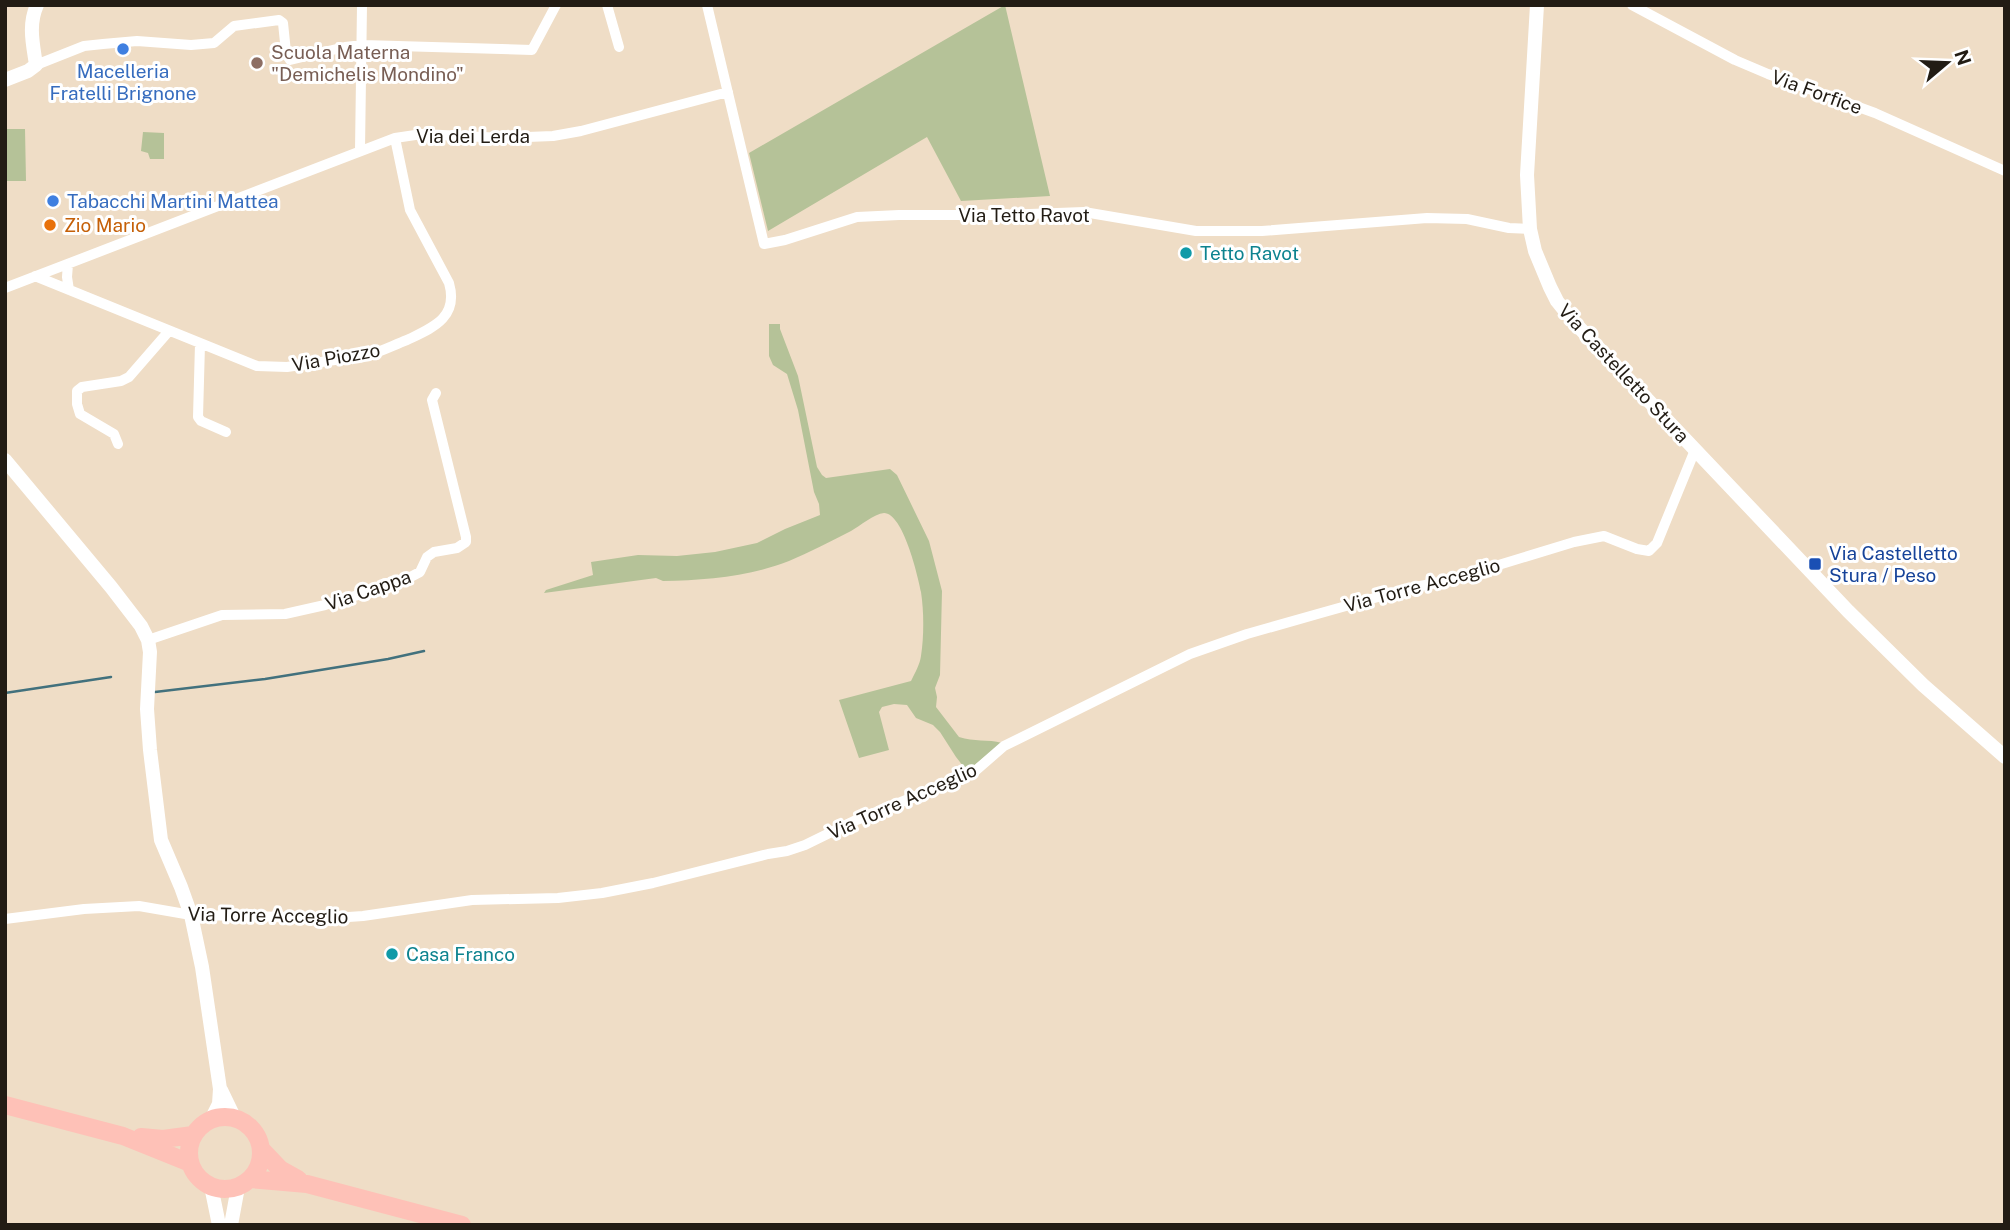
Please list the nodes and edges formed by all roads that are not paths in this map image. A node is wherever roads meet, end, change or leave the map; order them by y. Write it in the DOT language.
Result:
graph roads {
  1 [pos="37,5"];
  2 [pos="362,5"];
  3 [pos="556,5"];
  4 [pos="607,5"];
  5 [pos="707,5"];
  6 [pos="1537,5"];
  7 [pos="1632,5"];
  8 [pos="363,45"];
  9 [pos="619,47"];
  10 [pos="36,65"];
  11 [pos="5,80"];
  12 [pos="728,92"];
  13 [pos="395,138"];
  14 [pos="360,150"];
  15 [pos="2005,171"];
  16 [pos="1530,229"];
  17 [pos="68,264"];
  18 [pos="35,276"];
  19 [pos="5,288"];
  20 [pos="69,290"];
  21 [pos="169,331"];
  22 [pos="200,344"];
  23 [pos="436,393"];
  24 [pos="226,432"];
  25 [pos="118,444"];
  26 [pos="1695,450"];
  27 [pos="5,460"];
  28 [pos="148,640"];
  29 [pos="2005,757"];
  30 [pos="191,915"];
  31 [pos="5,919"];
  32 [pos="220,1089"];
  33 [pos="5,1105"];
  34 [pos="234,1117"];
  35 [pos="212,1118"];
  36 [pos="193,1135"];
  37 [pos="123,1136"];
  38 [pos="261,1149"];
  39 [pos="190,1163"];
  40 [pos="244,1183"];
  41 [pos="307,1184"];
  42 [pos="211,1186"];
  43 [pos="219,1225"];
  44 [pos="231,1225"];
  45 [pos="462,1225"];
  1 -- 10 [label="street"];
  2 -- 8 [label="street"];
  3 -- 8 [label="street"];
  4 -- 9 [label="street"];
  5 -- 12 [label="street, Via Tetto Ravot"];
  6 -- 16 [label="street, Via Castelletto Stura"];
  7 -- 15 [label="street, Via Forfice"];
  8 -- 10 [label="street"];
  8 -- 14 [label="street"];
  10 -- 11 [label="street"];
  12 -- 13 [label="street, Via dei Lerda"];
  12 -- 16 [label="street, Via Tetto Ravot"];
  13 -- 14 [label="street, Via dei Lerda"];
  13 -- 22 [label="street, Via Piozzo"];
  14 -- 17 [label="street, Via dei Lerda"];
  16 -- 26 [label="street, Via Castelletto Stura"];
  17 -- 18 [label="street, Via dei Lerda"];
  17 -- 20 [label="street"];
  18 -- 19 [label="street"];
  18 -- 20 [label="street, Via Piozzo"];
  20 -- 21 [label="street, Via Piozzo"];
  21 -- 22 [label="street, Via Piozzo"];
  21 -- 25 [label="street"];
  22 -- 24 [label="street"];
  23 -- 28 [label="street, Via Cappa"];
  26 -- 29 [label="street, Via Castelletto Stura"];
  26 -- 30 [label="street, Via Torre Acceglio"];
  27 -- 28 [label="street"];
  28 -- 30 [label="street"];
  30 -- 31 [label="street, Via Torre Acceglio"];
  30 -- 32 [label="street"];
  32 -- 34 [label="street"];
  32 -- 35 [label="street"];
  33 -- 37 [label="main road"];
  34 -- 35 [label="main road"];
  34 -- 38 [label="main road"];
  35 -- 36 [label="main road"];
  36 -- 37 [label="main road"];
  36 -- 39 [label="main road"];
  37 -- 39 [label="main road"];
  38 -- 40 [label="main road"];
  38 -- 41 [label="main road"];
  39 -- 42 [label="main road"];
  40 -- 41 [label="main road"];
  40 -- 42 [label="main road"];
  40 -- 44 [label="street"];
  41 -- 45 [label="main road"];
  42 -- 43 [label="street"];
}
